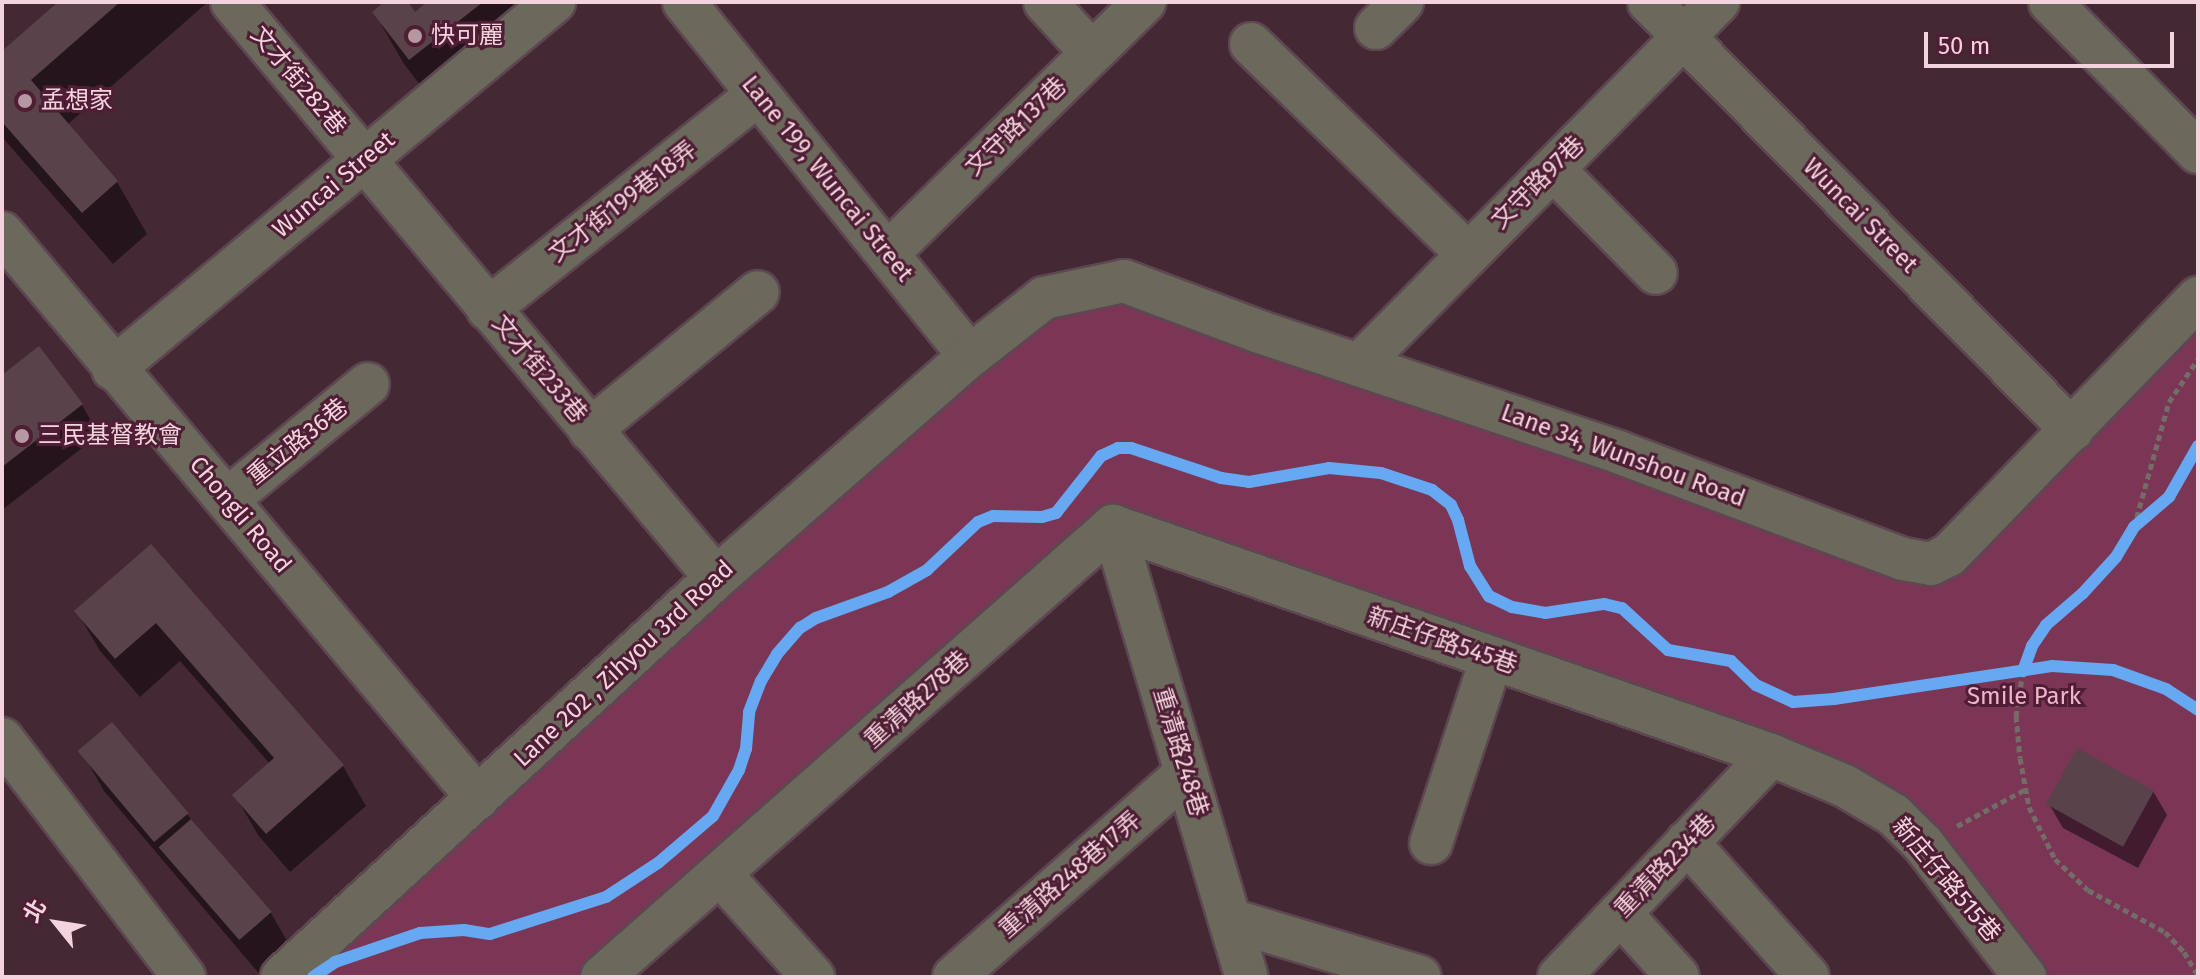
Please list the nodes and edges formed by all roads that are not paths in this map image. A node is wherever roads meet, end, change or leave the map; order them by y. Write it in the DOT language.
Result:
graph roads {
  1 [pos="232,2"];
  2 [pos="554,2"];
  3 [pos="684,2"];
  4 [pos="1045,2"];
  5 [pos="1144,2"];
  6 [pos="1649,2"];
  7 [pos="1718,2"];
  8 [pos="2050,2"];
  9 [pos="1683,37"];
  10 [pos="1251,44"];
  11 [pos="1092,53"];
  12 [pos="758,94"];
  13 [pos="2198,152"];
  14 [pos="364,160"];
  15 [pos="1553,169"];
  16 [pos="2,233"];
  17 [pos="888,253"];
  18 [pos="1468,254"];
  19 [pos="1656,273"];
  20 [pos="758,292"];
  21 [pos="2198,298"];
  22 [pos="488,309"];
  23 [pos="970,356"];
  24 [pos="1359,365"];
  25 [pos="113,369"];
  26 [pos="368,384"];
  27 [pos="590,430"];
  28 [pos="2072,430"];
  29 [pos="228,499"];
  30 [pos="1113,526"];
  31 [pos="716,578"];
  32 [pos="1492,658"];
  33 [pos="2,739"];
  34 [pos="1771,755"];
  35 [pos="1186,773"];
  36 [pos="478,798"];
  37 [pos="1687,842"];
  38 [pos="1431,843"];
  39 [pos="720,874"];
  40 [pos="1620,913"];
  41 [pos="1230,920"];
  42 [pos="184,977"];
  43 [pos="282,977"];
  44 [pos="602,977"];
  45 [pos="813,977"];
  46 [pos="954,977"];
  47 [pos="1247,977"];
  48 [pos="1420,977"];
  49 [pos="1559,977"];
  50 [pos="1678,977"];
  51 [pos="1808,977"];
  52 [pos="2025,977"];
  1 -- 14 [label="street, 文才街282巷"];
  2 -- 14 [label="street, Wuncai Street"];
  3 -- 12 [label="street, Lane 199, Wuncai Street"];
  4 -- 11 [label="street"];
  5 -- 11 [label="street, 文守路137巷"];
  6 -- 9 [label="street, Wuncai Street"];
  7 -- 9 [label="street, 文守路97巷"];
  8 -- 13 [label="street"];
  9 -- 15 [label="street, 文守路97巷"];
  9 -- 28 [label="street, Wuncai Street"];
  10 -- 18 [label="street"];
  11 -- 17 [label="street, 文守路137巷"];
  12 -- 17 [label="street, Lane 199, Wuncai Street"];
  12 -- 22 [label="street, 文才街199巷18弄"];
  14 -- 22 [label="street, 文才街233巷"];
  14 -- 25 [label="street, Wuncai Street"];
  15 -- 18 [label="street, 文守路97巷"];
  15 -- 19 [label="street"];
  16 -- 25 [label="street, Chongli Road"];
  17 -- 23 [label="street, Lane 199, Wuncai Street"];
  18 -- 24 [label="street, 文守路97巷"];
  20 -- 27 [label="street"];
  21 -- 28 [label="street, Lane 34, Wunshou Road"];
  22 -- 27 [label="street, 文才街233巷"];
  23 -- 24 [label="street, Lane 34, Wunshou Road"];
  23 -- 31 [label="street, Lane 202 , Zihyou 3rd Road"];
  24 -- 28 [label="street, Lane 34, Wunshou Road"];
  25 -- 29 [label="street, Chongli Road"];
  26 -- 29 [label="street, 重立路36巷"];
  27 -- 31 [label="street, 文才街233巷"];
  29 -- 36 [label="street, Chongli Road"];
  30 -- 32 [label="street, 新庄仔路545巷"];
  30 -- 35 [label="street, 重清路248巷"];
  30 -- 39 [label="street, 重清路278巷"];
  31 -- 36 [label="street, Lane 202 , Zihyou 3rd Road"];
  32 -- 34 [label="street, 新庄仔路545巷"];
  32 -- 38 [label="street"];
  33 -- 42 [label="street"];
  34 -- 37 [label="street, 重清路234巷"];
  34 -- 52 [label="street, 新庄仔路515巷"];
  35 -- 41 [label="street, 重清路248巷"];
  35 -- 46 [label="street, 重清路248巷17弄"];
  36 -- 43 [label="street, Lane 202 , Zihyou 3rd Road"];
  37 -- 40 [label="street, 重清路234巷"];
  37 -- 51 [label="street"];
  39 -- 44 [label="street, 重清路278巷"];
  39 -- 45 [label="street"];
  40 -- 49 [label="street, 重清路234巷"];
  40 -- 50 [label="street"];
  41 -- 47 [label="street, 重清路248巷"];
  41 -- 48 [label="street"];
}
